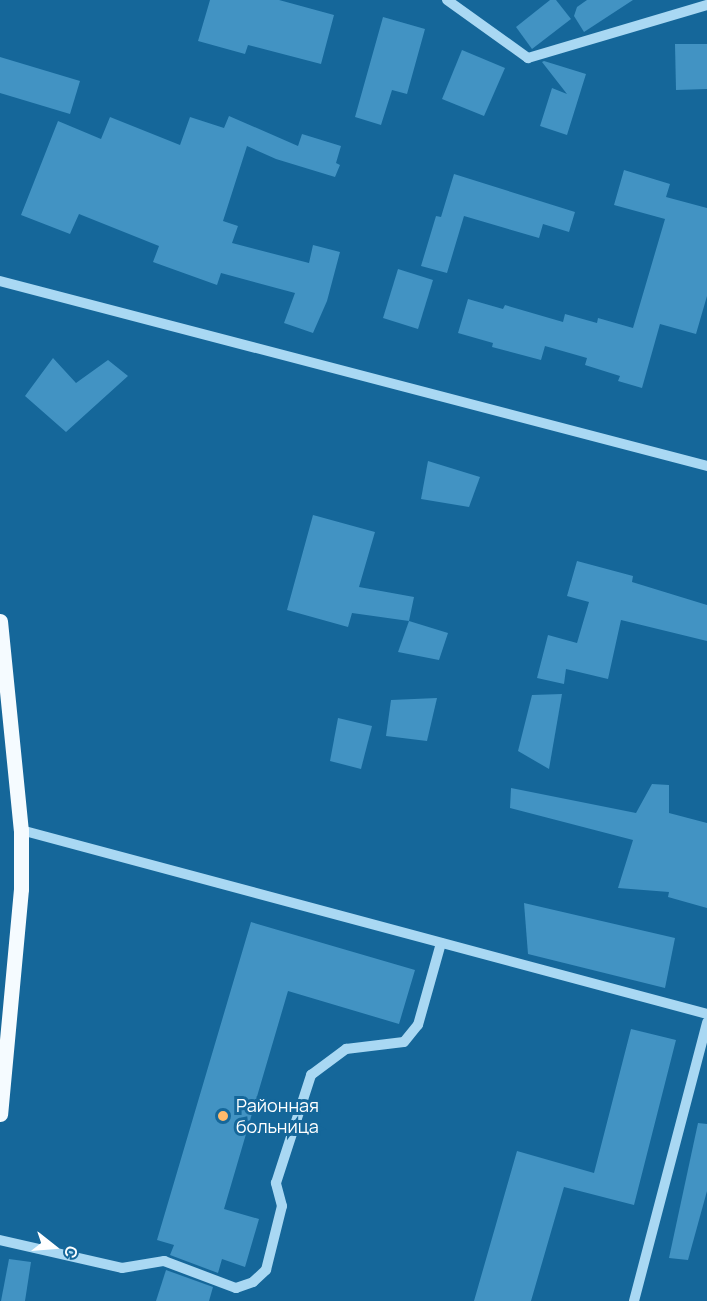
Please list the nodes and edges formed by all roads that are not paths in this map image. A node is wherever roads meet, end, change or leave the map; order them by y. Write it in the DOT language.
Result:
graph roads {
  1 [pos="447,0"];
  2 [pos="707,5"];
  3 [pos="0,281"];
  4 [pos="707,466"];
  5 [pos="0,621"];
  6 [pos="21,830"];
  7 [pos="441,943"];
  8 [pos="707,1014"];
  9 [pos="707,1022"];
  10 [pos="0,1114"];
  11 [pos="0,1240"];
  12 [pos="634,1301"];
  1 -- 2 [label="street"];
  3 -- 4 [label="street"];
  5 -- 6 [label="main road"];
  6 -- 7 [label="street"];
  6 -- 10 [label="main road"];
  7 -- 8 [label="street"];
  7 -- 11 [label="street"];
  9 -- 12 [label="street"];
}
